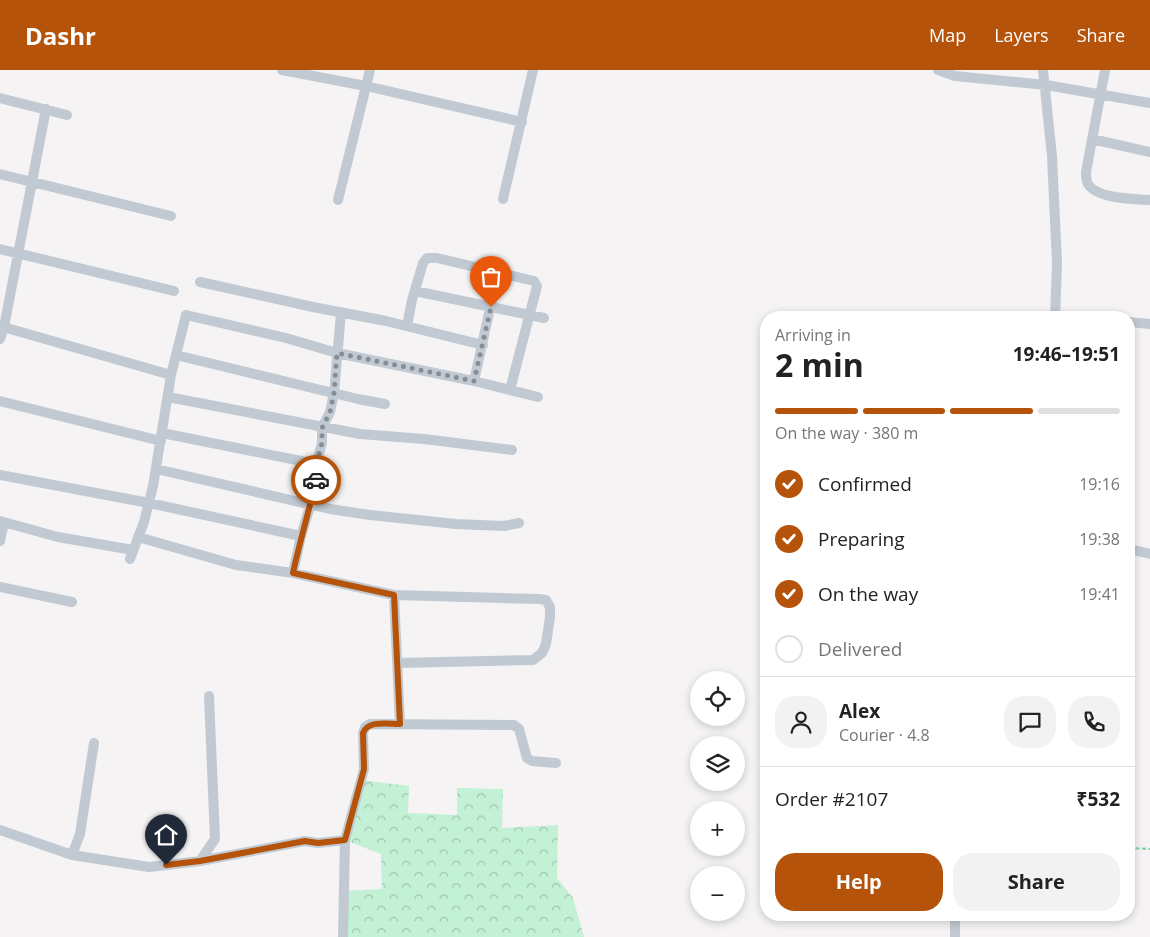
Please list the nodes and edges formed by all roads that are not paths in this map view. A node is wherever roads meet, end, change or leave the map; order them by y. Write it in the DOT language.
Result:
graph roads {
  1 [pos="370,70"];
  2 [pos="532,70"];
  3 [pos="938,70"];
  4 [pos="1044,70"];
  5 [pos="1105,70"];
  6 [pos="289,71"];
  7 [pos="978,74"];
  8 [pos="1046,85"];
  9 [pos="366,86"];
  10 [pos="1101,95"];
  11 [pos="0,98"];
  12 [pos="1150,103"];
  13 [pos="46,110"];
  14 [pos="67,114"];
  15 [pos="522,122"];
  16 [pos="1092,139"];
  17 [pos="1150,152"];
  18 [pos="0,174"];
  19 [pos="32,181"];
  20 [pos="503,199"];
  21 [pos="338,200"];
  22 [pos="1150,200"];
  23 [pos="171,216"];
  24 [pos="0,249"];
  25 [pos="19,254"];
  26 [pos="498,272"];
  27 [pos="200,282"];
  28 [pos="174,291"];
  29 [pos="415,291"];
  30 [pos="491,307"];
  31 [pos="1055,311"];
  32 [pos="341,313"];
  33 [pos="530,315"];
  34 [pos="544,318"];
  35 [pos="1135,323"];
  36 [pos="1150,324"];
  37 [pos="407,326"];
  38 [pos="2,327"];
  39 [pos="0,339"];
  40 [pos="483,345"];
  41 [pos="337,353"];
  42 [pos="176,355"];
  43 [pos="171,374"];
  44 [pos="474,381"];
  45 [pos="510,390"];
  46 [pos="334,393"];
  47 [pos="168,397"];
  48 [pos="538,397"];
  49 [pos="0,401"];
  50 [pos="385,404"];
  51 [pos="322,428"];
  52 [pos="162,437"];
  53 [pos="512,450"];
  54 [pos="316,464"];
  55 [pos="156,469"];
  56 [pos="0,475"];
  57 [pos="149,503"];
  58 [pos="311,503"];
  59 [pos="2,521"];
  60 [pos="518,523"];
  61 [pos="301,536"];
  62 [pos="138,538"];
  63 [pos="0,541"];
  64 [pos="1135,550"];
  65 [pos="1150,554"];
  66 [pos="293,573"];
  67 [pos="0,587"];
  68 [pos="394,595"];
  69 [pos="72,602"];
  70 [pos="397,663"];
  71 [pos="209,696"];
  72 [pos="400,724"];
  73 [pos="94,743"];
  74 [pos="556,763"];
  75 [pos="0,830"];
  76 [pos="345,840"];
  77 [pos="72,855"];
  78 [pos="200,861"];
  79 [pos="955,921"];
  80 [pos="344,937"];
  81 [pos="955,937"];
  1 -- 9 [label="street"];
  2 -- 15 [label="street"];
  3 -- 7 [label="street"];
  4 -- 8 [label="street"];
  5 -- 10 [label="street"];
  6 -- 9 [label="street"];
  7 -- 8 [label="street"];
  8 -- 10 [label="street"];
  8 -- 31 [label="street"];
  9 -- 15 [label="street"];
  9 -- 21 [label="street"];
  10 -- 12 [label="street"];
  10 -- 16 [label="street"];
  11 -- 13 [label="street"];
  13 -- 14 [label="street"];
  13 -- 19 [label="street"];
  15 -- 20 [label="street"];
  16 -- 17 [label="street"];
  16 -- 22 [label="street"];
  18 -- 19 [label="street"];
  19 -- 23 [label="street"];
  19 -- 25 [label="street"];
  24 -- 25 [label="street"];
  25 -- 28 [label="street"];
  25 -- 38 [label="street"];
  26 -- 29 [label="street"];
  26 -- 30 [label="street"];
  26 -- 33 [label="street"];
  27 -- 32 [label="street"];
  29 -- 30 [label="street"];
  29 -- 37 [label="street"];
  30 -- 33 [label="street"];
  30 -- 40 [label="street"];
  32 -- 37 [label="street"];
  32 -- 41 [label="street"];
  33 -- 34 [label="street"];
  33 -- 45 [label="street"];
  35 -- 36 [label="street"];
  37 -- 40 [label="street"];
  38 -- 39 [label="street"];
  38 -- 43 [label="street"];
  40 -- 44 [label="street"];
  41 -- 42 [label="street"];
  41 -- 44 [label="street"];
  41 -- 46 [label="street"];
  42 -- 43 [label="street"];
  42 -- 46 [label="street"];
  43 -- 47 [label="street"];
  44 -- 45 [label="street"];
  45 -- 48 [label="street"];
  46 -- 50 [label="street"];
  46 -- 51 [label="street"];
  47 -- 51 [label="street"];
  47 -- 52 [label="street"];
  49 -- 52 [label="street"];
  51 -- 53 [label="street"];
  51 -- 54 [label="street"];
  52 -- 54 [label="street"];
  52 -- 55 [label="street"];
  54 -- 58 [label="street"];
  55 -- 57 [label="street"];
  55 -- 58 [label="street"];
  56 -- 57 [label="street"];
  57 -- 61 [label="street"];
  57 -- 62 [label="street"];
  58 -- 60 [label="street"];
  58 -- 61 [label="street"];
  59 -- 62 [label="street"];
  59 -- 63 [label="street"];
  61 -- 66 [label="street"];
  62 -- 66 [label="street"];
  64 -- 65 [label="street"];
  66 -- 68 [label="street"];
  67 -- 69 [label="street"];
  68 -- 70 [label="street"];
  68 -- 70 [label="street"];
  70 -- 72 [label="street"];
  71 -- 78 [label="street"];
  72 -- 74 [label="street"];
  72 -- 76 [label="street"];
  73 -- 77 [label="street"];
  75 -- 77 [label="street"];
  76 -- 78 [label="street"];
  76 -- 80 [label="street"];
  77 -- 78 [label="street"];
  79 -- 81 [label="street"];
}
